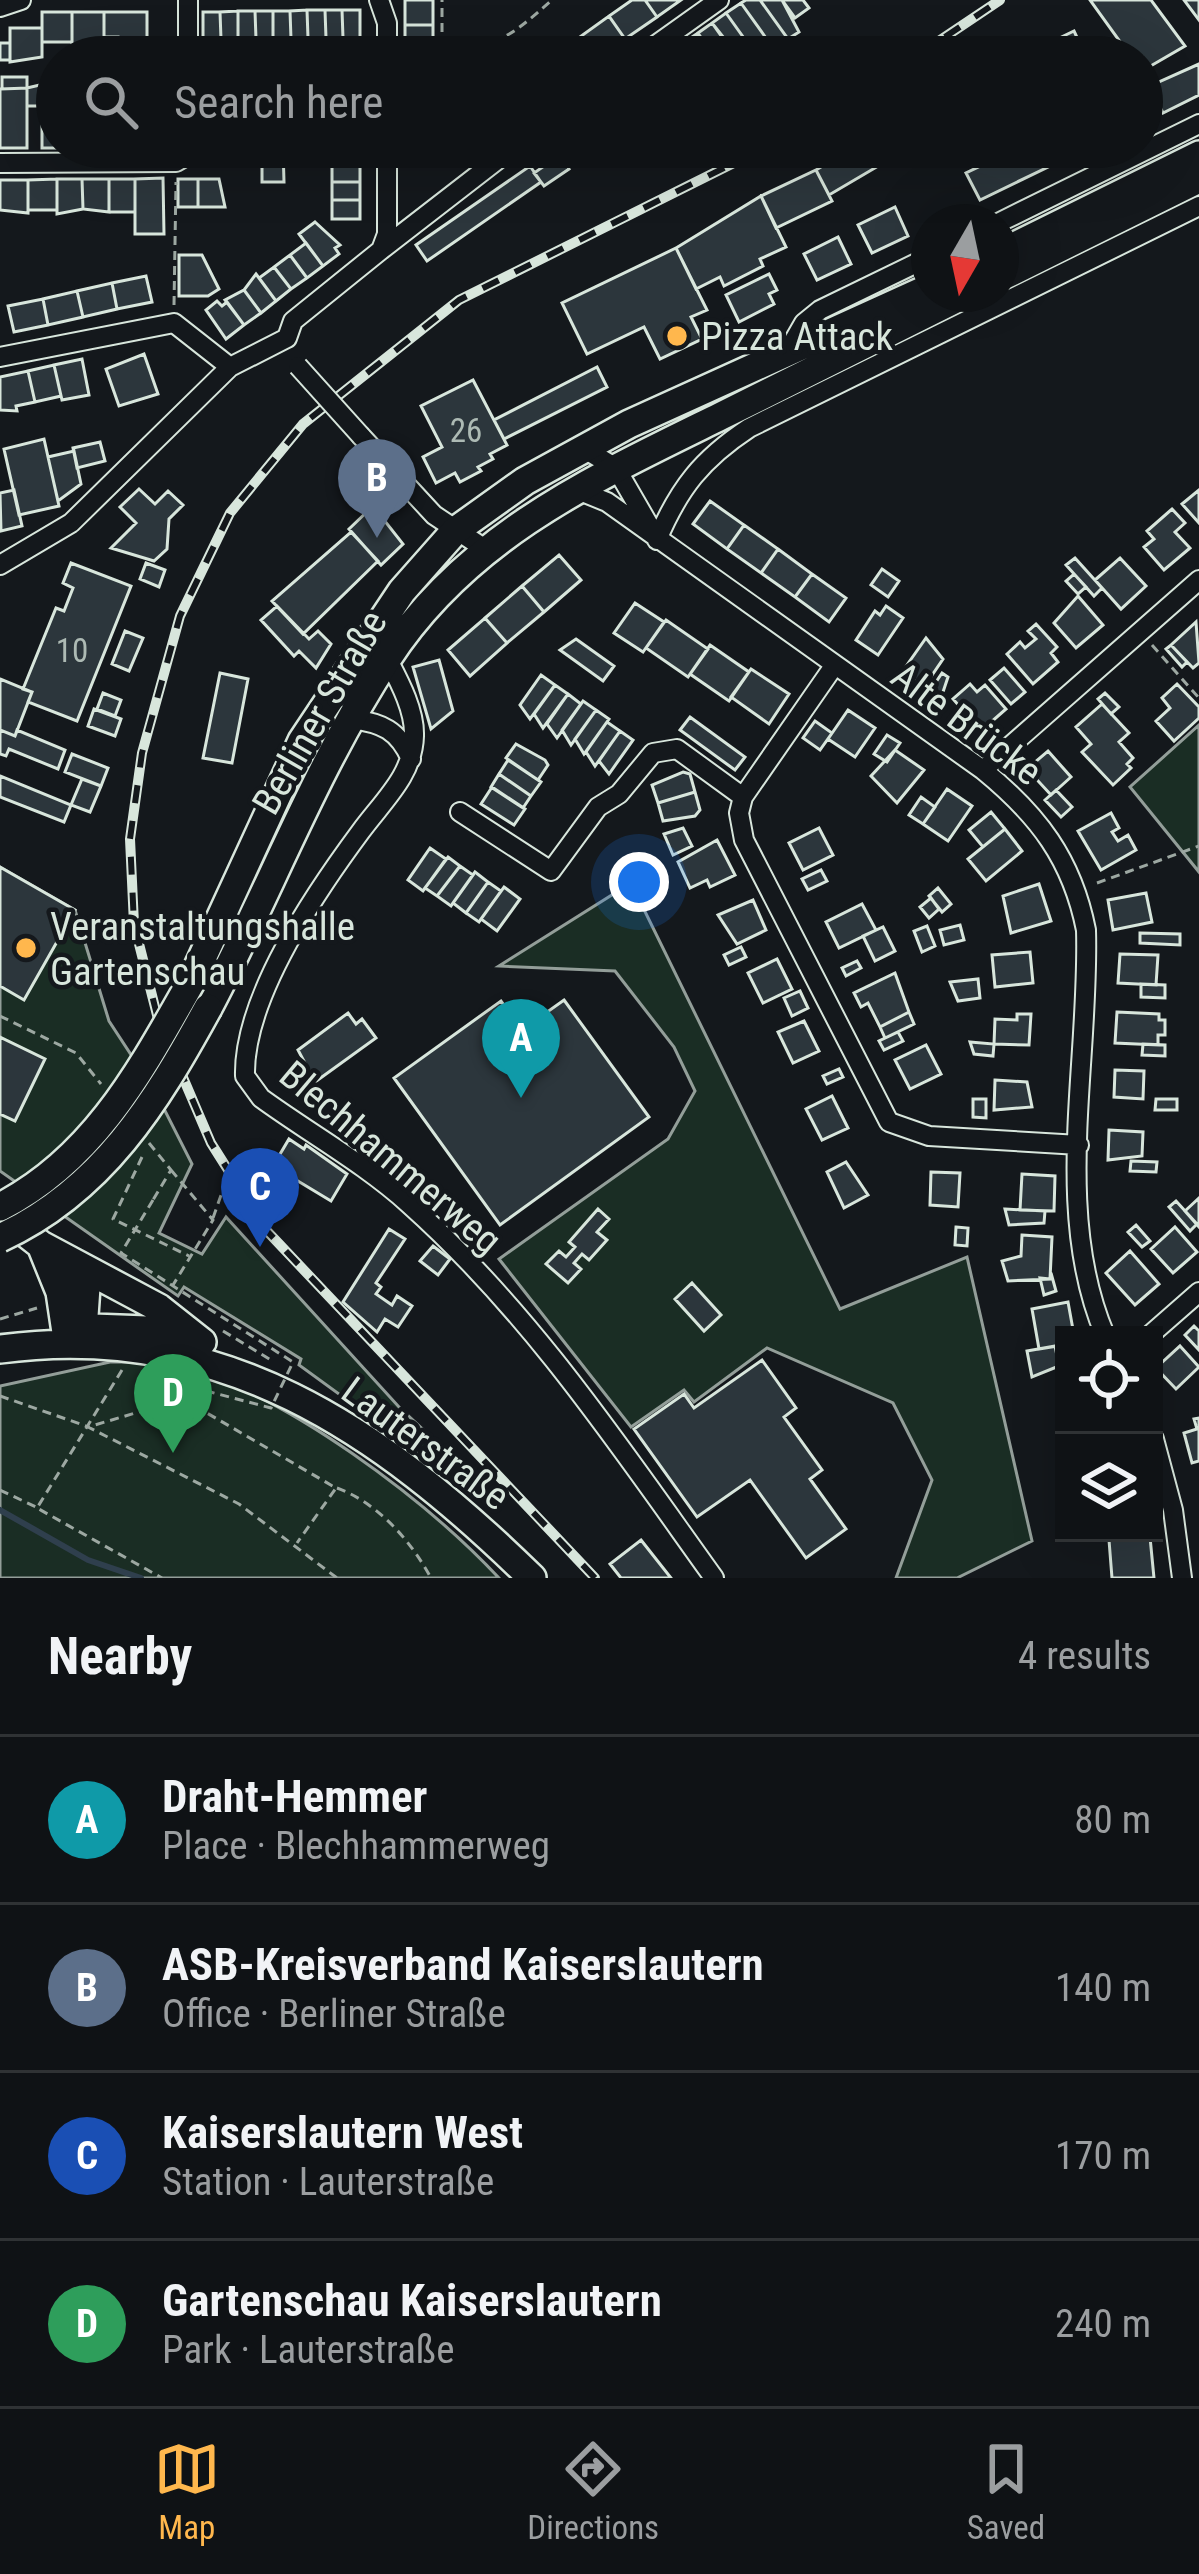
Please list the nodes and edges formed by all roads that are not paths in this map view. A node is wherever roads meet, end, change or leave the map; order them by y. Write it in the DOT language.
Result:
graph roads {
  1 [pos="21,0"];
  2 [pos="188,0"];
  3 [pos="379,0"];
  4 [pos="719,0"];
  5 [pos="0,8"];
  6 [pos="188,36"];
  7 [pos="387,36"];
  8 [pos="668,36"];
  9 [pos="1199,124"];
  10 [pos="1163,142"];
  11 [pos="1199,155"];
  12 [pos="36,161"];
  13 [pos="0,163"];
  14 [pos="387,168"];
  15 [pos="487,168"];
  16 [pos="1110,168"];
  17 [pos="1199,178"];
  18 [pos="1199,206"];
  19 [pos="1019,213"];
  20 [pos="1019,244"];
  21 [pos="381,250"];
  22 [pos="911,265"];
  23 [pos="1019,268"];
  24 [pos="911,297"];
  25 [pos="930,312"];
  26 [pos="286,338"];
  27 [pos="789,349"];
  28 [pos="0,357"];
  29 [pos="230,367"];
  30 [pos="583,448"];
  31 [pos="616,468"];
  32 [pos="575,489"];
  33 [pos="454,531"];
  34 [pos="657,540"];
  35 [pos="484,549"];
  36 [pos="0,565"];
  37 [pos="1199,580"];
  38 [pos="388,658"];
  39 [pos="834,666"];
  40 [pos="352,719"];
  41 [pos="411,759"];
  42 [pos="983,770"];
  43 [pos="743,797"];
  44 [pos="460,812"];
  45 [pos="1079,1144"];
  46 [pos="0,1211"];
  47 [pos="0,1238"];
  48 [pos="52,1250"];
  49 [pos="1199,1292"];
  50 [pos="1102,1326"];
  51 [pos="1160,1326"];
  52 [pos="75,1334"];
  53 [pos="202,1342"];
  54 [pos="0,1348"];
  55 [pos="266,1381"];
  56 [pos="1163,1484"];
  57 [pos="532,1578"];
  58 [pos="714,1578"];
  59 [pos="1182,1578"];
  1 -- 5 [label="street"];
  2 -- 6 [label="street"];
  3 -- 7 [label="street"];
  4 -- 8 [label="street"];
  9 -- 10 [label="street"];
  11 -- 20 [label="main road"];
  12 -- 13 [label="street"];
  14 -- 21 [label="street"];
  15 -- 21 [label="street"];
  16 -- 19 [label="street"];
  17 -- 23 [label="main road"];
  18 -- 34 [label="street"];
  21 -- 26 [label="street"];
  22 -- 27 [label="street, Berliner Straße"];
  24 -- 27 [label="main road, Berliner Straße"];
  25 -- 31 [label="main road, Berliner Straße"];
  26 -- 29 [label="street"];
  26 -- 33 [label="street, bridge"];
  27 -- 30 [label="main road, Berliner Straße"];
  28 -- 29 [label="street"];
  29 -- 36 [label="street"];
  30 -- 31 [label="street, Alte Brücke"];
  30 -- 33 [label="main road, Berliner Straße"];
  31 -- 32 [label="main road, Berliner Straße"];
  31 -- 34 [label="street, Alte Brücke"];
  32 -- 34 [label="street, Alte Brücke"];
  32 -- 35 [label="main road, Berliner Straße"];
  33 -- 35 [label="street"];
  33 -- 46 [label="main road, Berliner Straße, bridge"];
  34 -- 39 [label="street, Alte Brücke"];
  35 -- 38 [label="main road, Berliner Straße"];
  37 -- 42 [label="street"];
  38 -- 40 [label="main road, Berliner Straße"];
  38 -- 41 [label="street"];
  39 -- 42 [label="street, Alte Brücke"];
  39 -- 43 [label="street"];
  40 -- 41 [label="street"];
  40 -- 47 [label="main road, Berliner Straße, bridge"];
  41 -- 58 [label="street, Blechhammerweg"];
  42 -- 45 [label="street, Alte Brücke"];
  43 -- 44 [label="street"];
  43 -- 45 [label="street"];
  45 -- 50 [label="street, Alte Brücke"];
  46 -- 48 [label="main road"];
  48 -- 52 [label="main road"];
  48 -- 53 [label="main road"];
  49 -- 51 [label="street"];
  52 -- 53 [label="main road, Lauterstraße"];
  52 -- 54 [label="main road, Lauterstraße"];
  52 -- 55 [label="main road, Lauterstraße"];
  53 -- 55 [label="main road, Lauterstraße"];
  55 -- 57 [label="main road, Lauterstraße"];
  56 -- 59 [label="street"];
}
